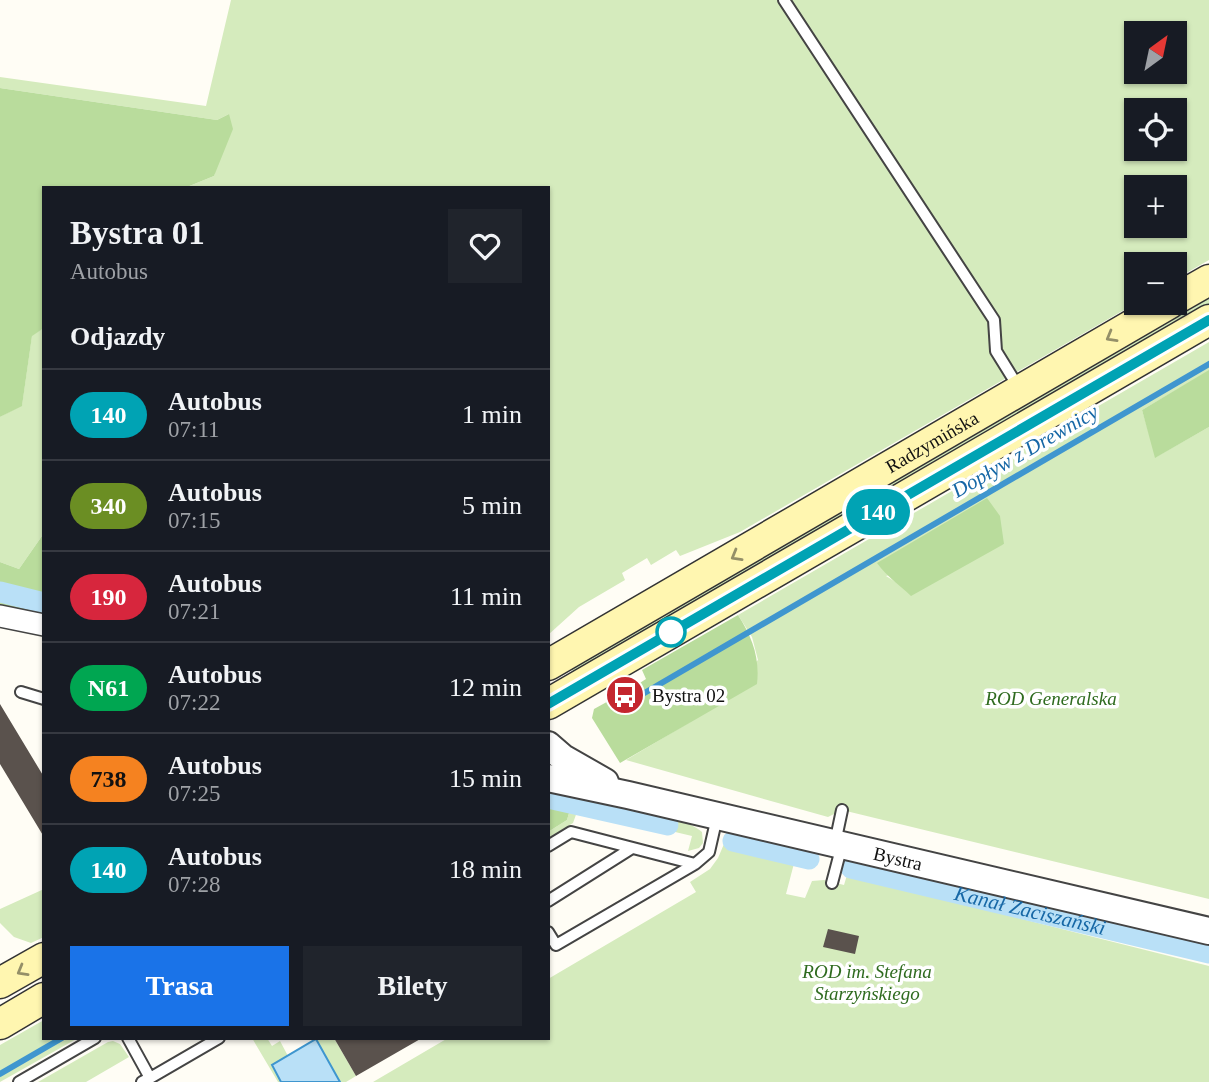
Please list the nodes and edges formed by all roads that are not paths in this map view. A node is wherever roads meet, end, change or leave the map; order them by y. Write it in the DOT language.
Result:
graph roads {
  1 [pos="784,0"];
  2 [pos="1209,280"];
  3 [pos="1187,292"];
  4 [pos="1148,315"];
  5 [pos="1209,320"];
  6 [pos="1021,390"];
  7 [pos="0,616"];
  8 [pos="42,625"];
  9 [pos="550,664"];
  10 [pos="21,692"];
  11 [pos="42,698"];
  12 [pos="554,701"];
  13 [pos="550,738"];
  14 [pos="550,779"];
  15 [pos="628,795"];
  16 [pos="842,810"];
  17 [pos="717,816"];
  18 [pos="838,844"];
  19 [pos="550,845"];
  20 [pos="632,848"];
  21 [pos="695,864"];
  22 [pos="832,883"];
  23 [pos="550,900"];
  24 [pos="1209,931"];
  25 [pos="550,935"];
  26 [pos="42,959"];
  27 [pos="0,983"];
  28 [pos="42,999"];
  29 [pos="0,1024"];
  30 [pos="92,1040"];
  31 [pos="129,1040"];
  32 [pos="216,1040"];
  33 [pos="146,1080"];
  34 [pos="19,1082"];
  1 -- 6 [label="lane"];
  2 -- 3 [label="main road, Radzymińska"];
  4 -- 6 [label="main road, Radzymińska, one-way"];
  5 -- 12 [label="main road, Radzymińska"];
  6 -- 9 [label="main road, Radzymińska, one-way"];
  7 -- 8 [label="street"];
  10 -- 11 [label="lane"];
  13 -- 15 [label="street, Bystra"];
  14 -- 15 [label="street, Bystra"];
  15 -- 17 [label="street, Bystra"];
  16 -- 18 [label="lane"];
  17 -- 18 [label="street, Bystra"];
  17 -- 21 [label="lane"];
  18 -- 22 [label="lane"];
  18 -- 24 [label="street, Bystra"];
  19 -- 20 [label="lane"];
  20 -- 21 [label="lane"];
  20 -- 23 [label="lane"];
  21 -- 25 [label="lane"];
  26 -- 27 [label="main road, one-way"];
  28 -- 29 [label="main road"];
  30 -- 34 [label="lane"];
  31 -- 33 [label="lane"];
  32 -- 33 [label="lane"];
}
